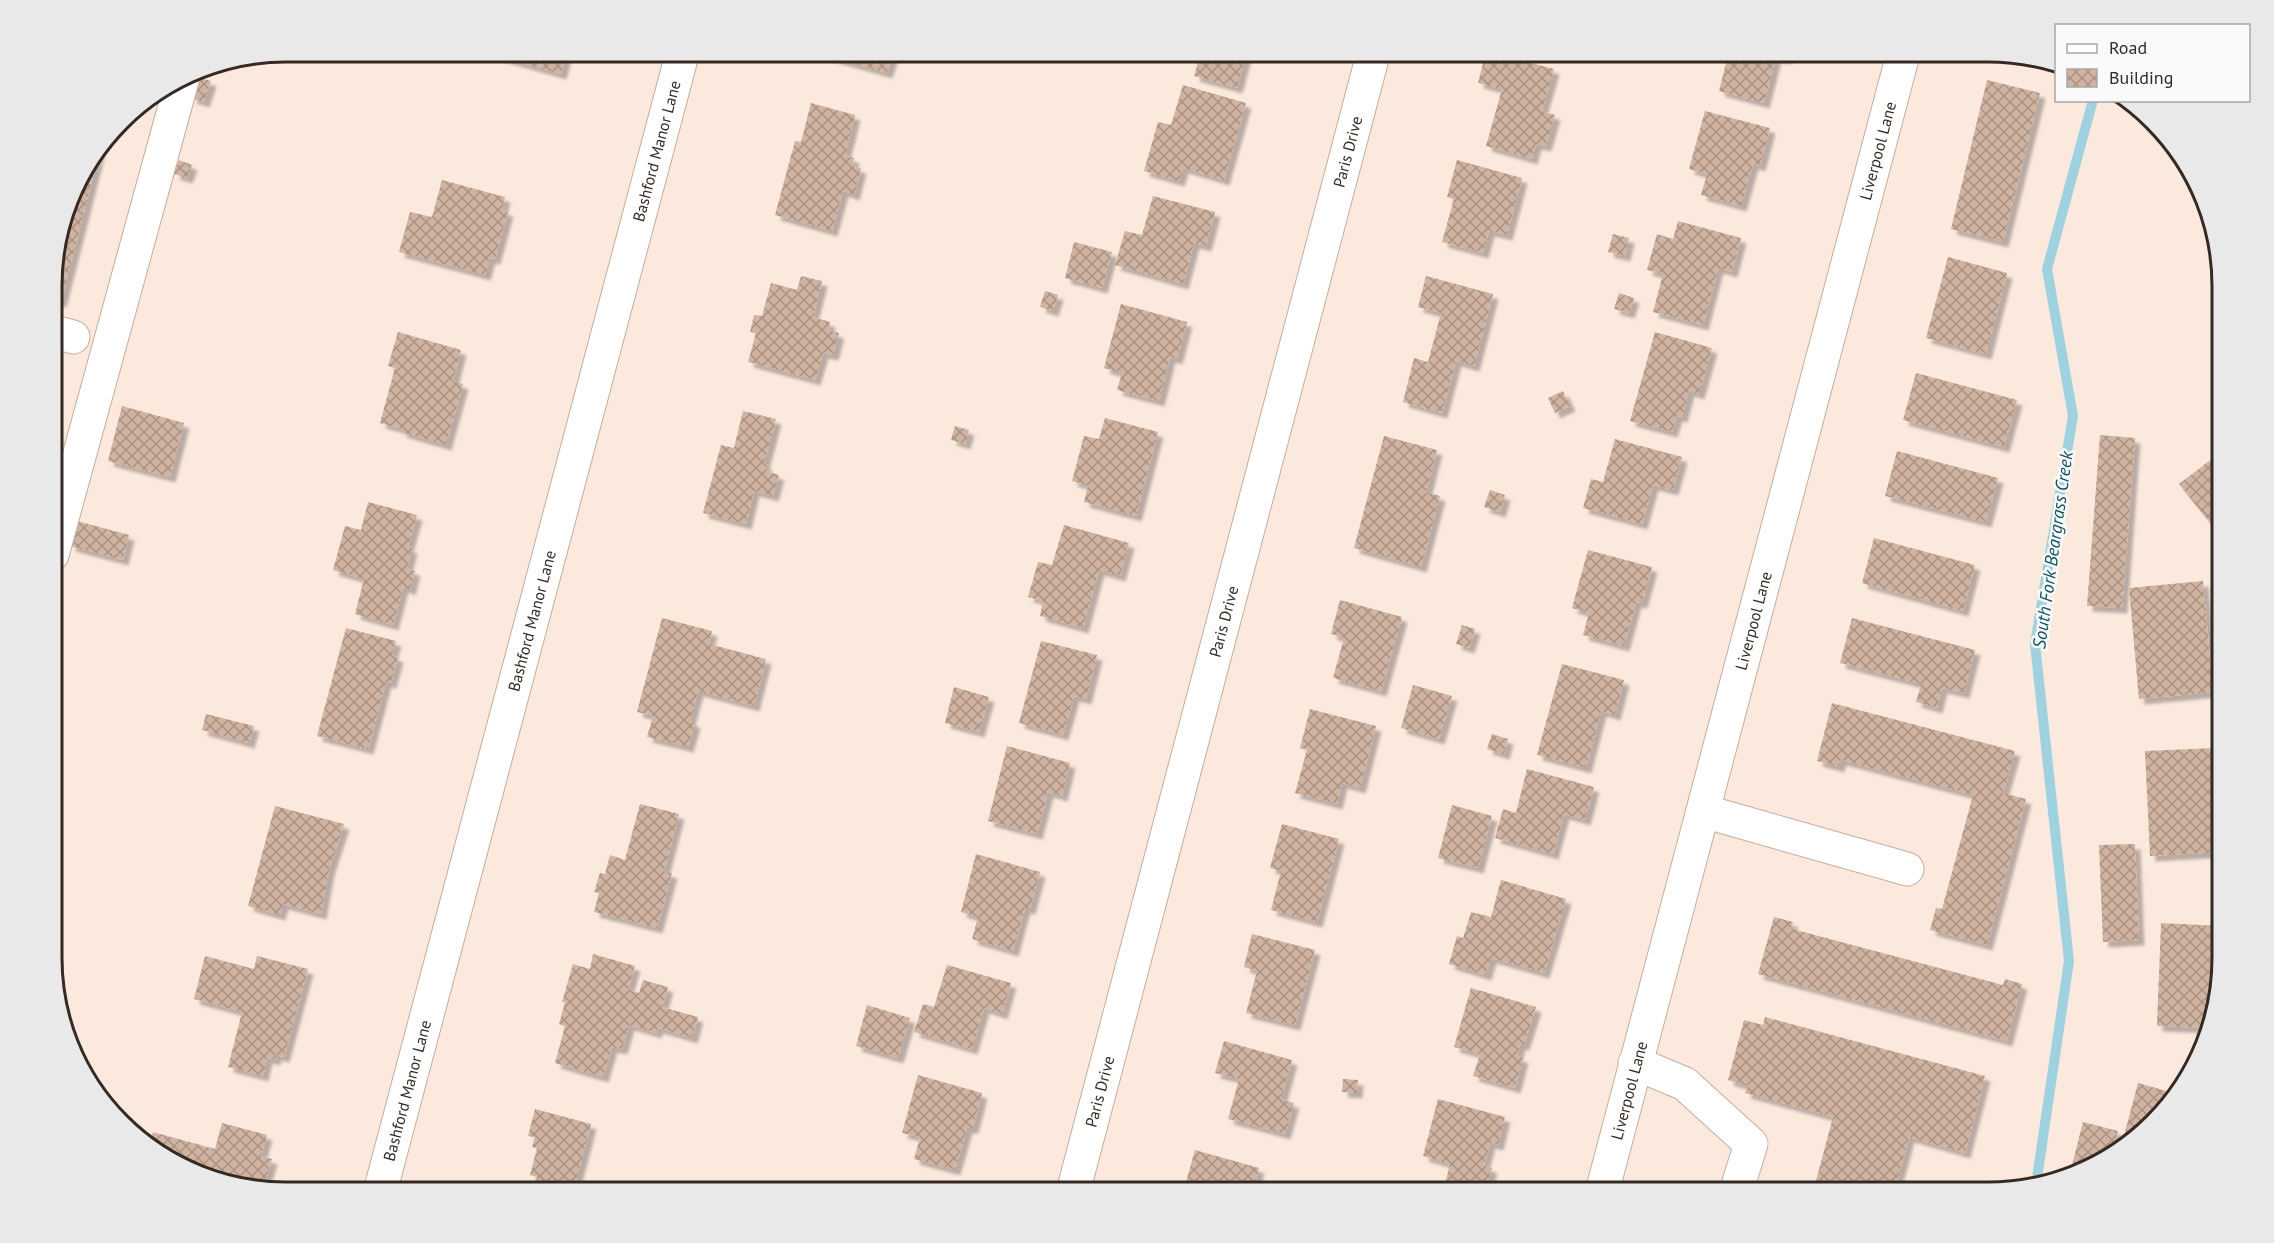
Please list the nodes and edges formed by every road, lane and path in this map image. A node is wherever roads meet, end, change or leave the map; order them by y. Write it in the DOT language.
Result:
graph roads {
  1 [pos="680,62"];
  2 [pos="1371,62"];
  3 [pos="1901,62"];
  4 [pos="180,88"];
  5 [pos="62,519"];
  6 [pos="1703,811"];
  7 [pos="1907,869"];
  8 [pos="1635,1063"];
  9 [pos="383,1182"];
  10 [pos="1076,1182"];
  11 [pos="1605,1182"];
  12 [pos="1740,1182"];
  1 -- 9 [label="street, Bashford Manor Lane"];
  2 -- 10 [label="street, Paris Drive"];
  3 -- 6 [label="street, Liverpool Lane"];
  4 -- 5 [label="street"];
  6 -- 7 [label="street"];
  6 -- 8 [label="street, Liverpool Lane"];
  8 -- 11 [label="street, Liverpool Lane"];
  8 -- 12 [label="street"];
}
